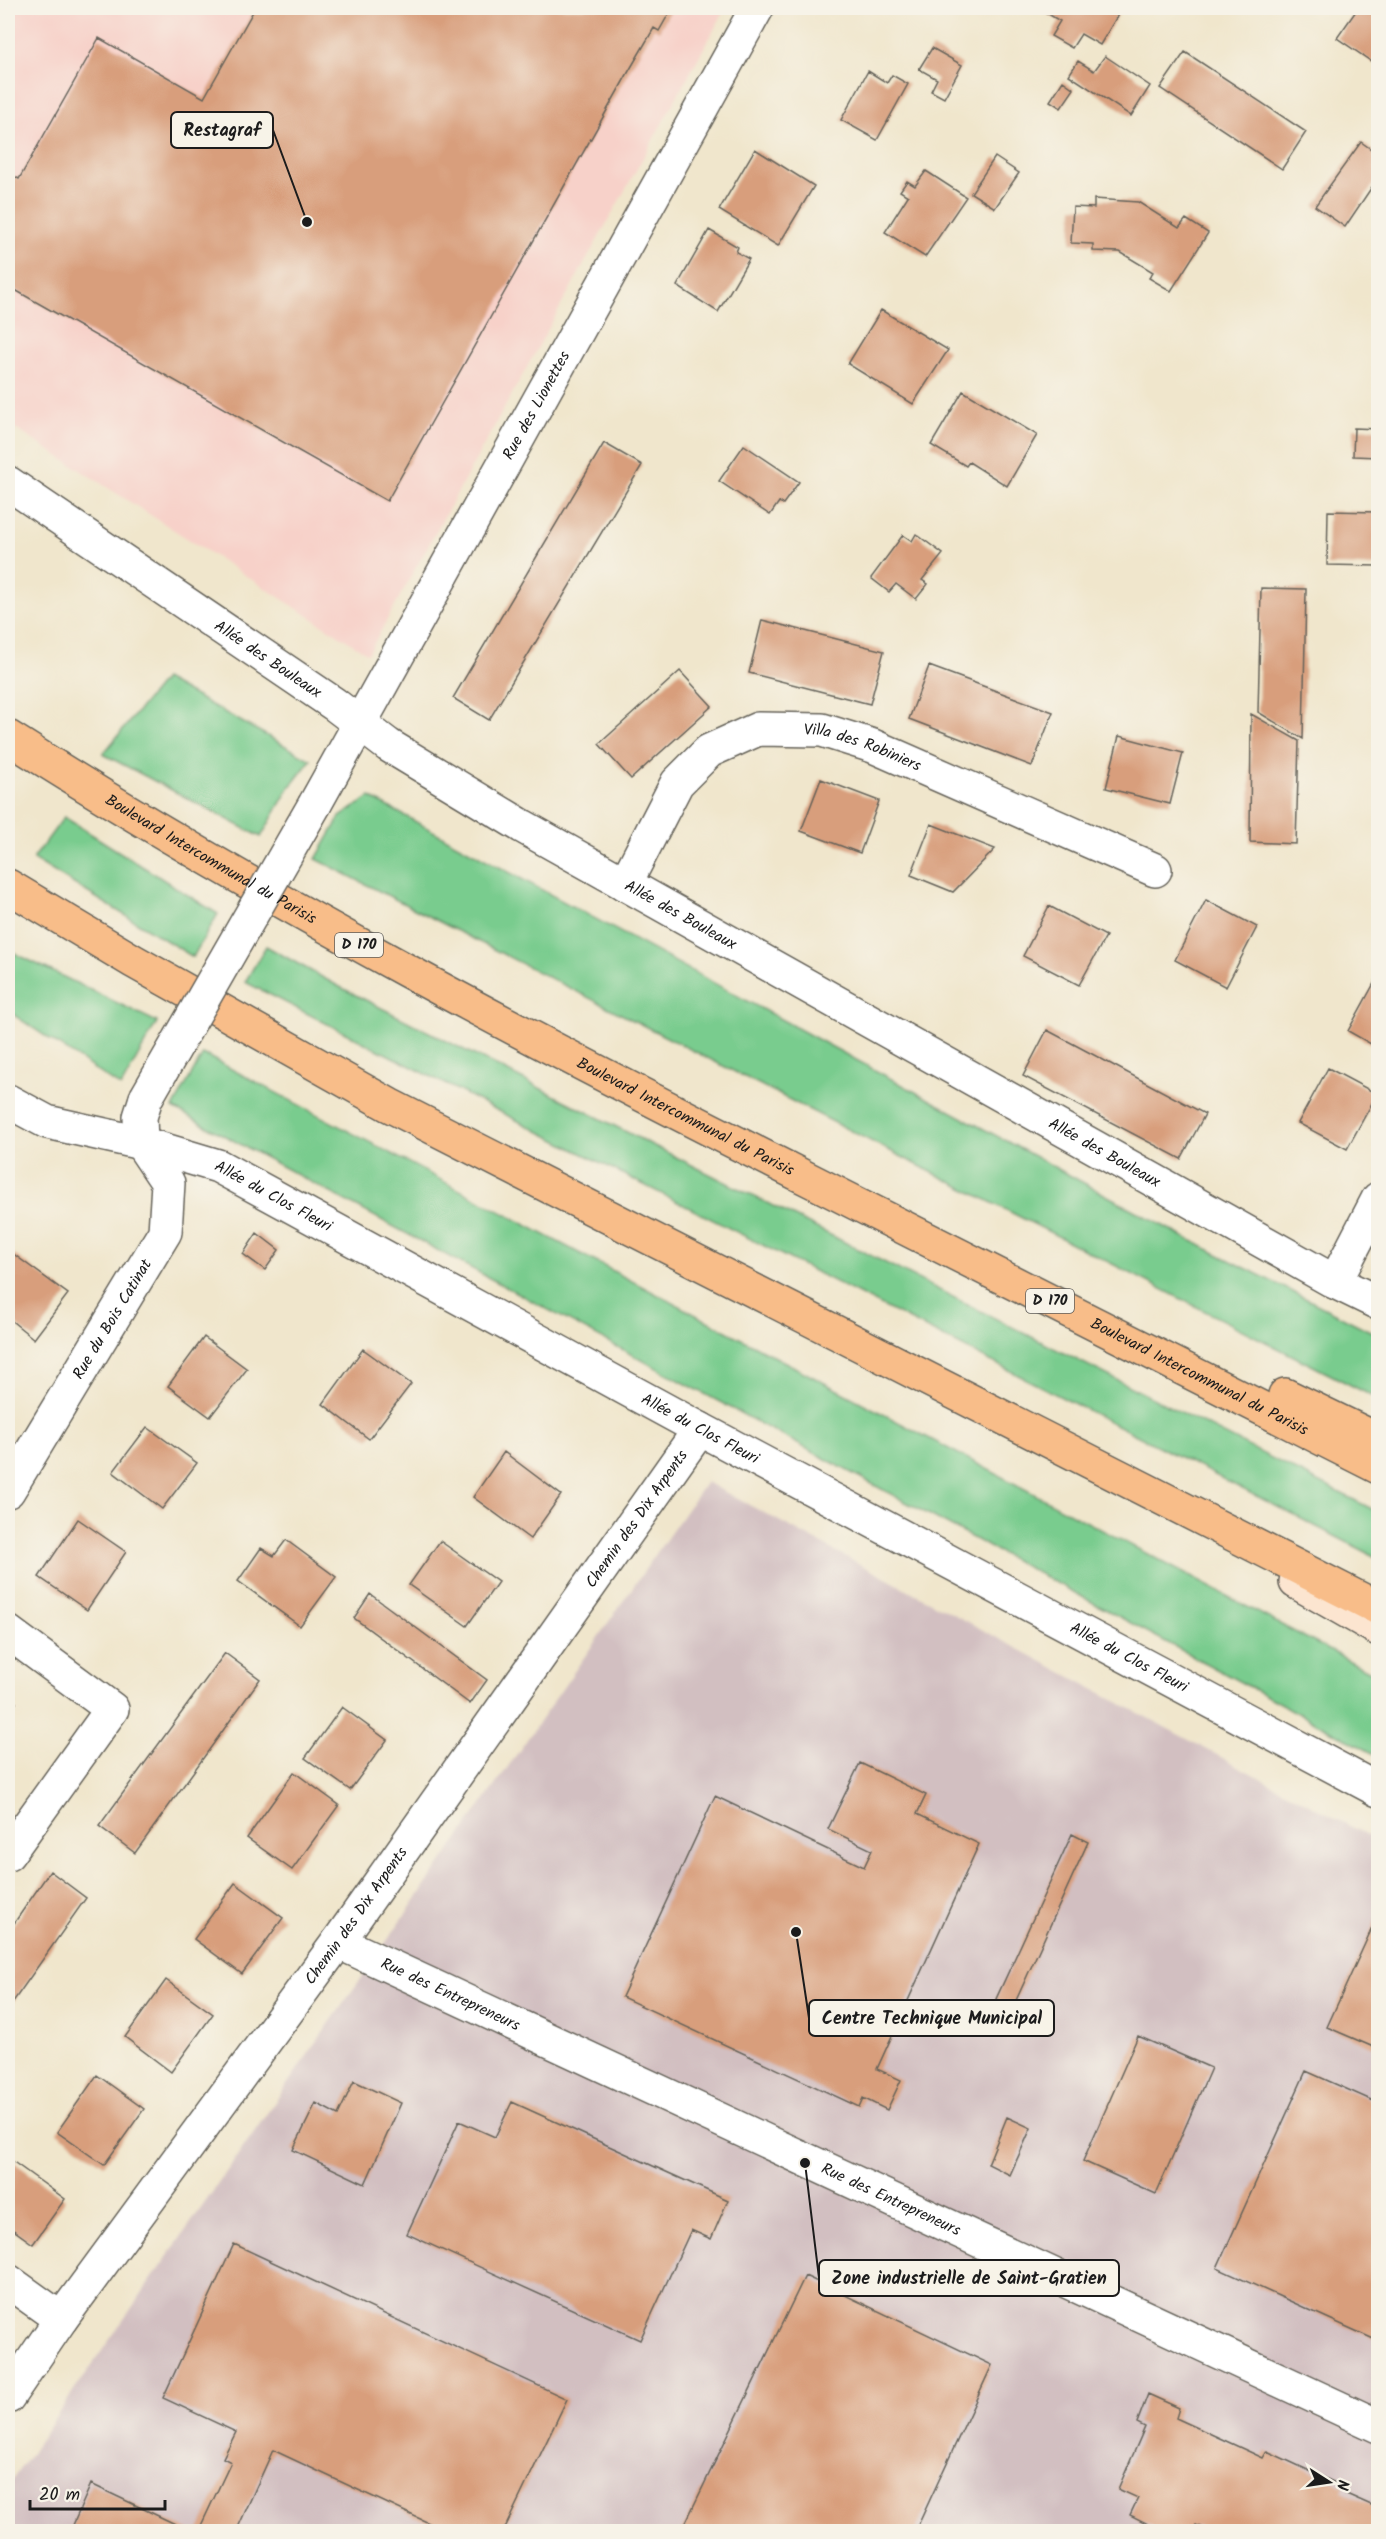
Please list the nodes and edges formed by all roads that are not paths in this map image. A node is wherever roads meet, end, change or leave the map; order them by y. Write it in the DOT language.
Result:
graph roads {
  1 [pos="758,8"];
  2 [pos="8,483"];
  3 [pos="359,721"];
  4 [pos="8,737"];
  5 [pos="1155,870"];
  6 [pos="625,884"];
  7 [pos="8,886"];
  8 [pos="8,1101"];
  9 [pos="721,1135"];
  10 [pos="141,1143"];
  11 [pos="1378,1199"];
  12 [pos="1335,1282"];
  13 [pos="1378,1303"];
  14 [pos="700,1429"];
  15 [pos="1047,1440"];
  16 [pos="1378,1440"];
  17 [pos="1378,1467"];
  18 [pos="8,1491"];
  19 [pos="1378,1608"];
  20 [pos="1378,1629"];
  21 [pos="8,1632"];
  22 [pos="1378,1790"];
  23 [pos="8,1854"];
  24 [pos="338,1942"];
  25 [pos="8,2281"];
  26 [pos="62,2319"];
  27 [pos="8,2397"];
  28 [pos="1378,2426"];
  1 -- 3 [label="street, Rue des Lionettes"];
  2 -- 3 [label="street, Allée des Bouleaux"];
  3 -- 6 [label="street, Allée des Bouleaux"];
  3 -- 10 [label="street, Rue des Lionettes, bridge"];
  4 -- 9 [label="highway, Boulevard Intercommunal du Parisis / D 170"];
  5 -- 6 [label="street, Villa des Robiniers"];
  6 -- 12 [label="street, Allée des Bouleaux"];
  7 -- 15 [label="highway"];
  8 -- 10 [label="street, Allée du Clos Fleuri"];
  9 -- 16 [label="highway"];
  9 -- 17 [label="highway, Boulevard Intercommunal du Parisis / D 170"];
  10 -- 14 [label="street, Allée du Clos Fleuri"];
  10 -- 18 [label="street, Rue du Bois Catinat"];
  11 -- 12 [label="street"];
  12 -- 13 [label="street, Allée des Bouleaux"];
  14 -- 22 [label="street, Allée du Clos Fleuri"];
  14 -- 24 [label="street, Chemin des Dix Arpents"];
  15 -- 19 [label="highway"];
  15 -- 20 [label="main road"];
  21 -- 23 [label="street"];
  24 -- 26 [label="street, Chemin des Dix Arpents"];
  24 -- 28 [label="street, Rue des Entrepreneurs"];
  25 -- 26 [label="street"];
  26 -- 27 [label="street, Chemin des Dix Arpents"];
}
